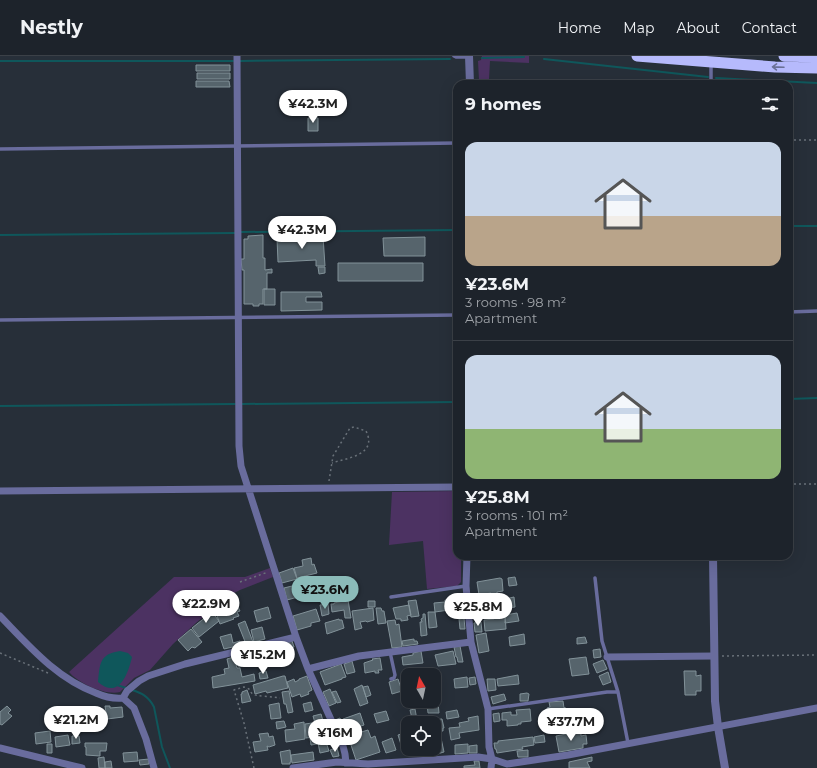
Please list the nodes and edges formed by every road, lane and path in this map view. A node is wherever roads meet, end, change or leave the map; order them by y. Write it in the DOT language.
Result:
graph roads {
  1 [pos="237,56"];
  2 [pos="454,56"];
  3 [pos="637,56"];
  4 [pos="784,56"];
  5 [pos="469,57"];
  6 [pos="817,57"];
  7 [pos="711,62"];
  8 [pos="817,68"];
  9 [pos="470,80"];
  10 [pos="711,80"];
  11 [pos="793,140"];
  12 [pos="817,140"];
  13 [pos="453,142"];
  14 [pos="237,145"];
  15 [pos="0,148"];
  16 [pos="817,311"];
  17 [pos="793,312"];
  18 [pos="453,315"];
  19 [pos="238,318"];
  20 [pos="0,320"];
  21 [pos="332,463"];
  22 [pos="793,484"];
  23 [pos="817,484"];
  24 [pos="453,487"];
  25 [pos="329,489"];
  26 [pos="247,490"];
  27 [pos="0,492"];
  28 [pos="467,560"];
  29 [pos="713,560"];
  30 [pos="274,570"];
  31 [pos="595,578"];
  32 [pos="240,582"];
  33 [pos="466,586"];
  34 [pos="391,597"];
  35 [pos="0,616"];
  36 [pos="296,637"];
  37 [pos="471,642"];
  38 [pos="390,652"];
  39 [pos="0,653"];
  40 [pos="817,655"];
  41 [pos="714,656"];
  42 [pos="607,657"];
  43 [pos="308,669"];
  44 [pos="63,676"];
  45 [pos="390,679"];
  46 [pos="618,692"];
  47 [pos="123,698"];
  48 [pos="280,698"];
  49 [pos="817,708"];
  50 [pos="488,709"];
  51 [pos="718,727"];
  52 [pos="628,744"];
  53 [pos="0,748"];
  54 [pos="492,759"];
  55 [pos="346,763"];
  56 [pos="307,767"];
  57 [pos="82,768"];
  58 [pos="154,768"];
  59 [pos="254,768"];
  60 [pos="293,768"];
  61 [pos="492,768"];
  62 [pos="725,768"];
  1 -- 14 [label="street"];
  2 -- 5 [label="lane"];
  3 -- 7 [label="highway"];
  4 -- 6 [label="highway"];
  5 -- 9 [label="street"];
  8 -- 7 [label="highway, one-way"];
  7 -- 10 [label="lane"];
  11 -- 12 [label="path"];
  13 -- 14 [label="lane"];
  14 -- 15 [label="lane"];
  14 -- 19 [label="street"];
  16 -- 17 [label="lane"];
  18 -- 19 [label="lane"];
  19 -- 20 [label="lane"];
  19 -- 26 [label="street"];
  21 -- 21 [label="path"];
  21 -- 25 [label="path"];
  22 -- 23 [label="path"];
  24 -- 25 [label="street"];
  25 -- 26 [label="street"];
  26 -- 27 [label="street"];
  26 -- 30 [label="street"];
  28 -- 33 [label="street"];
  29 -- 41 [label="street"];
  30 -- 32 [label="path"];
  30 -- 36 [label="street"];
  31 -- 42 [label="lane"];
  33 -- 34 [label="lane"];
  33 -- 37 [label="street"];
  35 -- 44 [label="street"];
  36 -- 43 [label="street"];
  36 -- 47 [label="street"];
  37 -- 38 [label="street"];
  37 -- 50 [label="street"];
  38 -- 43 [label="street"];
  38 -- 45 [label="lane"];
  39 -- 44 [label="path"];
  40 -- 41 [label="path"];
  41 -- 42 [label="street"];
  41 -- 51 [label="street"];
  42 -- 46 [label="lane"];
  43 -- 55 [label="street"];
  44 -- 47 [label="street"];
  46 -- 50 [label="lane"];
  46 -- 52 [label="lane"];
  47 -- 58 [label="street"];
  48 -- 59 [label="path"];
  49 -- 51 [label="street"];
  50 -- 54 [label="street"];
  51 -- 52 [label="street"];
  51 -- 62 [label="street"];
  52 -- 54 [label="street"];
  53 -- 57 [label="street"];
  54 -- 55 [label="street"];
  54 -- 61 [label="street"];
  55 -- 56 [label="street"];
  56 -- 60 [label="street"];
}
